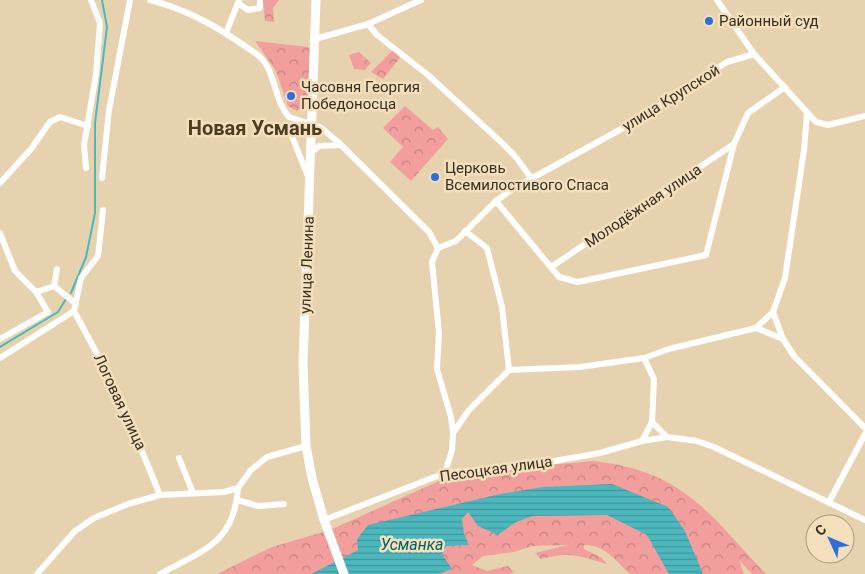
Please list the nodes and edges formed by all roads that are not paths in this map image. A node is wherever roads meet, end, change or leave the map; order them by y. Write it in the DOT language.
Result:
graph roads {
  1 [pos="91,0"];
  2 [pos="130,0"];
  3 [pos="150,0"];
  4 [pos="260,0"];
  5 [pos="316,0"];
  6 [pos="421,0"];
  7 [pos="717,0"];
  8 [pos="239,2"];
  9 [pos="368,24"];
  10 [pos="226,33"];
  11 [pos="315,39"];
  12 [pos="754,54"];
  13 [pos="785,88"];
  14 [pos="807,114"];
  15 [pos="865,116"];
  16 [pos="298,122"];
  17 [pos="312,123"];
  18 [pos="88,126"];
  19 [pos="734,144"];
  20 [pos="342,145"];
  21 [pos="311,154"];
  22 [pos="86,168"];
  23 [pos="102,178"];
  24 [pos="532,179"];
  25 [pos="310,182"];
  26 [pos="0,184"];
  27 [pos="496,201"];
  28 [pos="103,210"];
  29 [pos="465,232"];
  30 [pos="0,234"];
  31 [pos="438,248"];
  32 [pos="551,267"];
  33 [pos="57,269"];
  34 [pos="54,286"];
  35 [pos="36,292"];
  36 [pos="75,307"];
  37 [pos="773,312"];
  38 [pos="756,328"];
  39 [pos="0,339"];
  40 [pos="783,339"];
  41 [pos="0,358"];
  42 [pos="644,358"];
  43 [pos="509,370"];
  44 [pos="652,422"];
  45 [pos="865,428"];
  46 [pos="453,433"];
  47 [pos="865,434"];
  48 [pos="667,437"];
  49 [pos="642,441"];
  50 [pos="306,446"];
  51 [pos="179,458"];
  52 [pos="443,474"];
  53 [pos="238,488"];
  54 [pos="193,493"];
  55 [pos="160,495"];
  56 [pos="237,500"];
  57 [pos="829,502"];
  58 [pos="284,504"];
  59 [pos="865,520"];
  60 [pos="325,524"];
  61 [pos="37,574"];
  62 [pos="160,574"];
  63 [pos="344,574"];
  1 -- 18 [label="street"];
  2 -- 23 [label="street"];
  3 -- 10 [label="street"];
  4 -- 8 [label="street"];
  5 -- 11 [label="main road, улица Ленина"];
  6 -- 9 [label="street"];
  7 -- 12 [label="street"];
  8 -- 10 [label="street"];
  9 -- 11 [label="street"];
  9 -- 24 [label="street"];
  10 -- 16 [label="street"];
  11 -- 17 [label="main road, улица Ленина"];
  12 -- 13 [label="street"];
  12 -- 24 [label="street, улица Крупской"];
  13 -- 14 [label="street"];
  13 -- 19 [label="street, Молодёжная улица"];
  14 -- 15 [label="street"];
  14 -- 37 [label="street"];
  16 -- 17 [label="street"];
  16 -- 25 [label="street"];
  17 -- 20 [label="street"];
  17 -- 21 [label="main road, улица Ленина"];
  18 -- 22 [label="street"];
  18 -- 26 [label="street"];
  19 -- 32 [label="street, Молодёжная улица"];
  19 -- 32 [label="street, Молодёжная улица"];
  20 -- 21 [label="street"];
  20 -- 31 [label="street"];
  21 -- 25 [label="main road, улица Ленина"];
  24 -- 27 [label="street, улица Крупской"];
  25 -- 50 [label="main road, улица Ленина"];
  27 -- 29 [label="street, улица Крупской"];
  27 -- 32 [label="street, Молодёжная улица"];
  28 -- 36 [label="street"];
  29 -- 31 [label="street, улица Крупской"];
  29 -- 43 [label="street"];
  30 -- 35 [label="street"];
  31 -- 46 [label="street"];
  33 -- 34 [label="street"];
  34 -- 35 [label="street"];
  34 -- 36 [label="street"];
  35 -- 39 [label="street"];
  36 -- 41 [label="street"];
  36 -- 55 [label="street, Логовая улица"];
  37 -- 38 [label="street"];
  37 -- 40 [label="street"];
  38 -- 40 [label="street"];
  38 -- 42 [label="street"];
  40 -- 45 [label="street"];
  42 -- 43 [label="street"];
  42 -- 44 [label="street"];
  43 -- 46 [label="street"];
  44 -- 48 [label="street"];
  44 -- 49 [label="street"];
  46 -- 52 [label="street"];
  47 -- 57 [label="street"];
  48 -- 49 [label="street, Песоцкая улица"];
  48 -- 57 [label="street, Песоцкая улица"];
  49 -- 52 [label="street, Песоцкая улица"];
  50 -- 53 [label="street"];
  50 -- 60 [label="main road, улица Ленина"];
  51 -- 54 [label="street"];
  52 -- 60 [label="street, Песоцкая улица"];
  53 -- 54 [label="street"];
  53 -- 56 [label="street"];
  54 -- 55 [label="street"];
  55 -- 61 [label="street"];
  56 -- 58 [label="street"];
  56 -- 62 [label="street"];
  57 -- 59 [label="street, Песоцкая улица"];
  60 -- 63 [label="main road, улица Ленина"];
}
